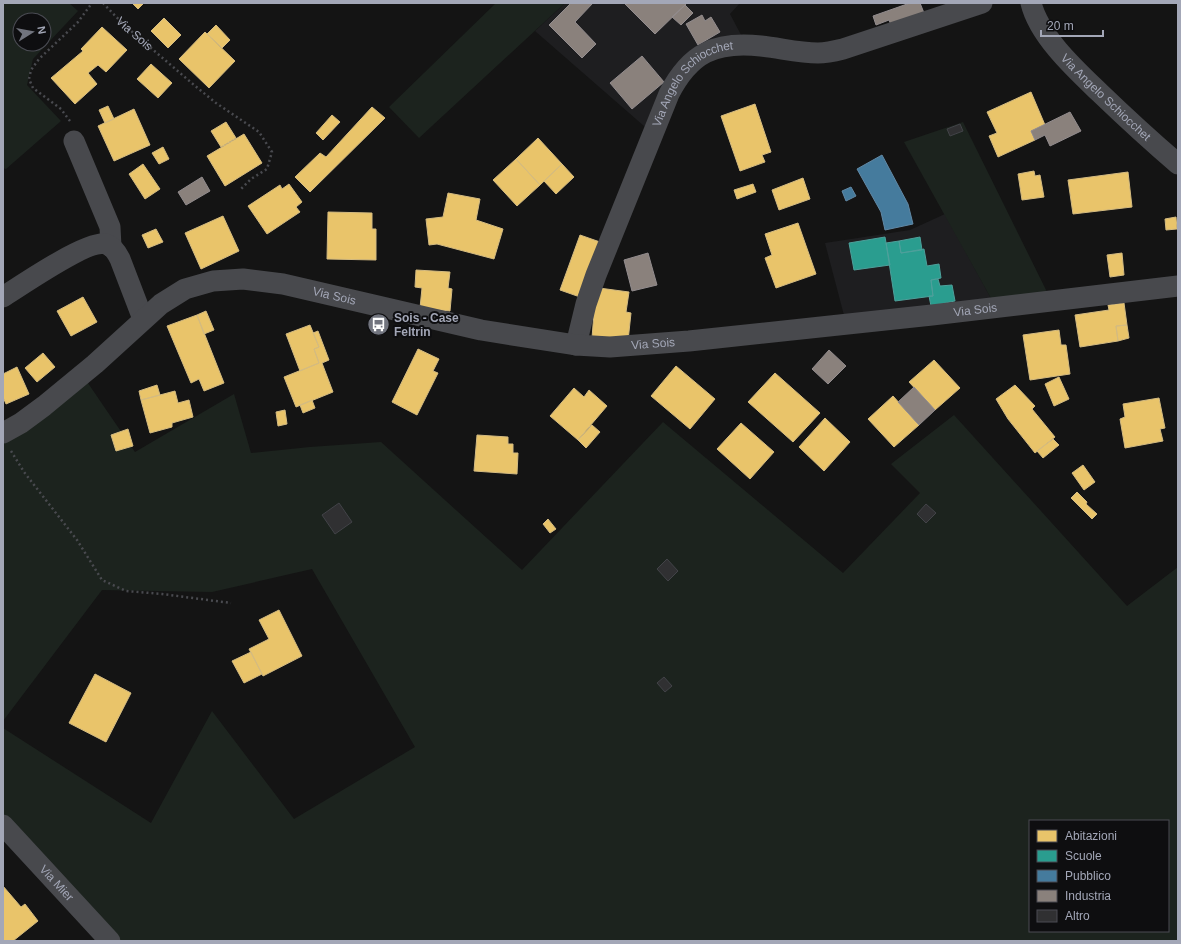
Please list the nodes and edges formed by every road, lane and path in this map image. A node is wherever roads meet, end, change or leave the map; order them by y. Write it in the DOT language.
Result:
graph roads {
  1 [pos="92,3"];
  2 [pos="103,3"];
  3 [pos="982,3"];
  4 [pos="1032,3"];
  5 [pos="74,141"];
  6 [pos="1178,164"];
  7 [pos="240,190"];
  8 [pos="111,247"];
  9 [pos="1178,286"];
  10 [pos="3,297"];
  11 [pos="143,319"];
  12 [pos="576,345"];
  13 [pos="5,439"];
  14 [pos="231,603"];
  15 [pos="3,824"];
  16 [pos="110,941"];
  1 -- 5 [label="path"];
  2 -- 7 [label="path, Via Sois"];
  3 -- 12 [label="street, Via Angelo Schiocchet"];
  4 -- 6 [label="street, Via Angelo Schiocchet"];
  5 -- 8 [label="street"];
  8 -- 10 [label="street"];
  8 -- 11 [label="street"];
  9 -- 12 [label="street, Via Sois"];
  11 -- 12 [label="street, Via Sois"];
  11 -- 13 [label="street, Via Sois"];
  13 -- 14 [label="path"];
  15 -- 16 [label="street, Via Mier"];
}
